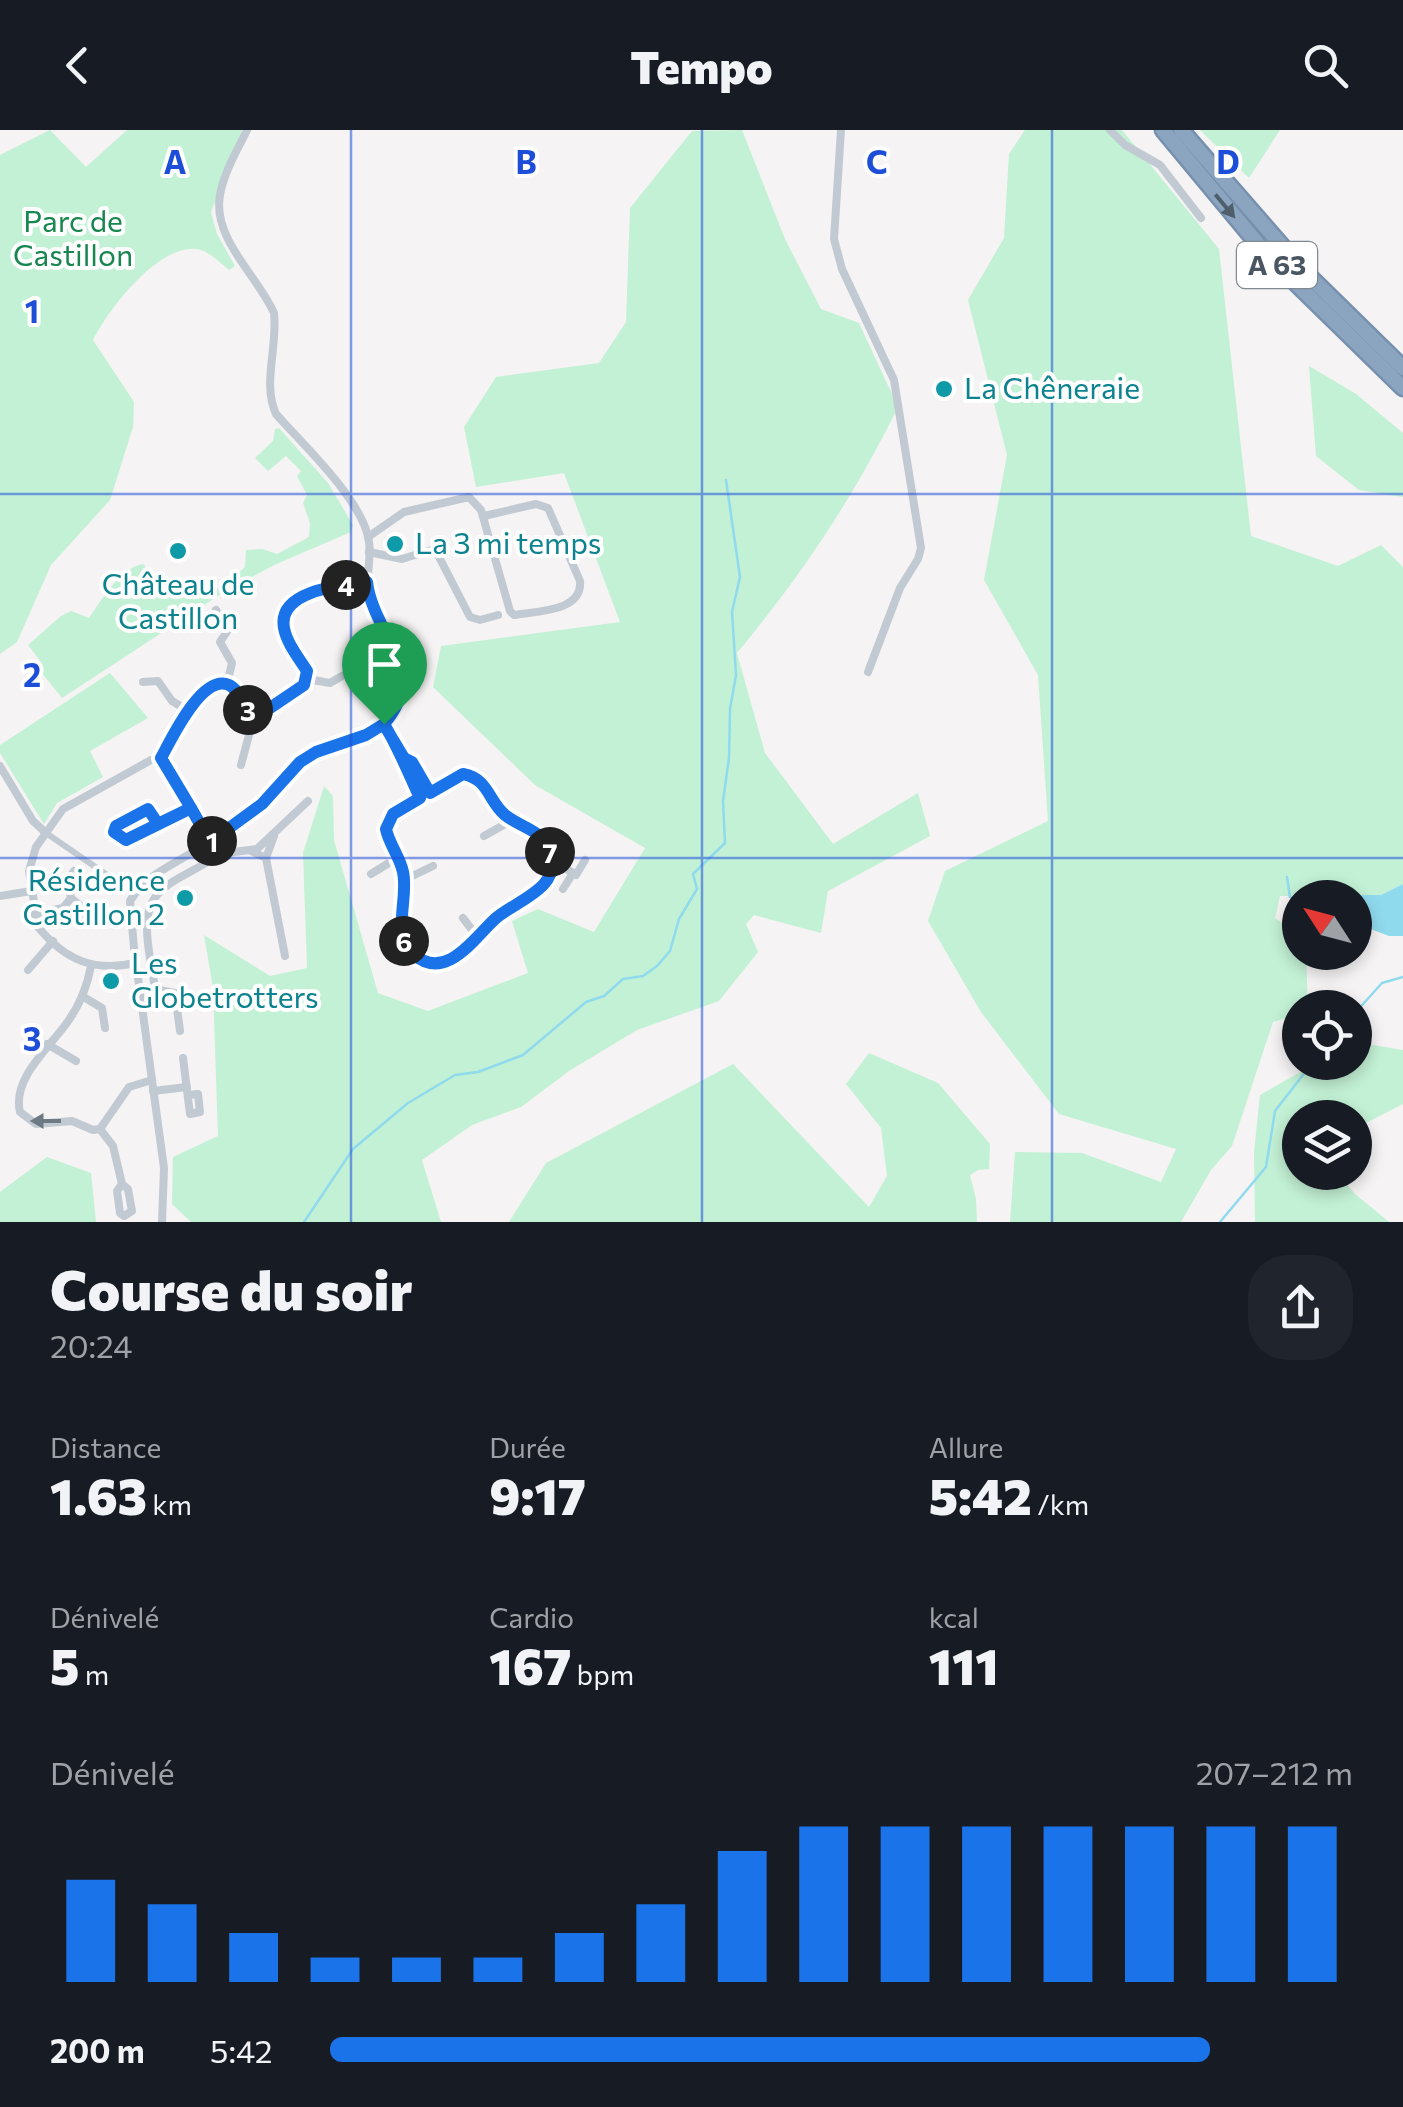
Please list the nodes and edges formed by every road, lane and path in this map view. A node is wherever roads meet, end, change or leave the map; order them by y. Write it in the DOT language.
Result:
graph roads {
  1 [pos="247,130"];
  2 [pos="842,130"];
  3 [pos="1110,130"];
  4 [pos="1164,130"];
  5 [pos="1181,130"];
  6 [pos="1201,218"];
  7 [pos="1403,368"];
  8 [pos="1403,388"];
  9 [pos="484,516"];
  10 [pos="368,537"];
  11 [pos="369,552"];
  12 [pos="367,582"];
  13 [pos="216,610"];
  14 [pos="498,615"];
  15 [pos="301,637"];
  16 [pos="290,644"];
  17 [pos="868,672"];
  18 [pos="342,676"];
  19 [pos="307,679"];
  20 [pos="143,682"];
  21 [pos="227,684"];
  22 [pos="188,710"];
  23 [pos="255,712"];
  24 [pos="384,724"];
  25 [pos="161,758"];
  26 [pos="241,765"];
  27 [pos="0,766"];
  28 [pos="414,775"];
  29 [pos="430,793"];
  30 [pos="420,798"];
  31 [pos="308,801"];
  32 [pos="191,808"];
  33 [pos="509,817"];
  34 [pos="158,824"];
  35 [pos="46,833"];
  36 [pos="274,834"];
  37 [pos="484,836"];
  38 [pos="210,842"];
  39 [pos="250,850"];
  40 [pos="219,854"];
  41 [pos="266,858"];
  42 [pos="398,858"];
  43 [pos="552,860"];
  44 [pos="585,860"];
  45 [pos="433,866"];
  46 [pos="74,871"];
  47 [pos="573,873"];
  48 [pos="370,874"];
  49 [pos="404,880"];
  50 [pos="129,890"];
  51 [pos="563,890"];
  52 [pos="31,891"];
  53 [pos="0,896"];
  54 [pos="72,898"];
  55 [pos="34,914"];
  56 [pos="81,917"];
  57 [pos="464,918"];
  58 [pos="479,939"];
  59 [pos="52,940"];
  60 [pos="404,940"];
  61 [pos="391,947"];
  62 [pos="286,956"];
  63 [pos="136,963"];
  64 [pos="91,966"];
  65 [pos="28,970"];
  66 [pos="155,989"];
  67 [pos="140,991"];
  68 [pos="82,996"];
  69 [pos="105,1028"];
  70 [pos="180,1031"];
  71 [pos="48,1044"];
  72 [pos="183,1058"];
  73 [pos="76,1061"];
  74 [pos="152,1080"];
  75 [pos="115,1084"];
  76 [pos="126,1091"];
  77 [pos="153,1091"];
  78 [pos="100,1129"];
  79 [pos="122,1184"];
  80 [pos="162,1222"];
  1 -- 10 [label="street"];
  2 -- 17 [label="street"];
  3 -- 6 [label="street"];
  4 -- 8 [label="highway, A 63, one-way"];
  5 -- 7 [label="highway, A 63"];
  9 -- 9 [label="street"];
  9 -- 10 [label="street"];
  10 -- 11 [label="street"];
  11 -- 12 [label="street"];
  11 -- 14 [label="street"];
  12 -- 16 [label="street"];
  12 -- 24 [label="street"];
  13 -- 21 [label="street"];
  15 -- 16 [label="street"];
  16 -- 19 [label="street"];
  18 -- 19 [label="street"];
  19 -- 23 [label="street"];
  20 -- 22 [label="street"];
  21 -- 22 [label="street"];
  21 -- 23 [label="street"];
  22 -- 25 [label="street"];
  23 -- 26 [label="street"];
  24 -- 28 [label="street"];
  24 -- 38 [label="street"];
  25 -- 32 [label="street"];
  25 -- 35 [label="street"];
  27 -- 35 [label="street"];
  28 -- 29 [label="street"];
  28 -- 30 [label="street"];
  29 -- 30 [label="street"];
  29 -- 33 [label="street"];
  30 -- 42 [label="street"];
  31 -- 36 [label="street"];
  32 -- 34 [label="street"];
  32 -- 38 [label="street"];
  33 -- 37 [label="street"];
  33 -- 43 [label="street"];
  34 -- 34 [label="street"];
  35 -- 50 [label="street"];
  35 -- 52 [label="street"];
  36 -- 39 [label="street"];
  36 -- 41 [label="street"];
  38 -- 40 [label="street"];
  38 -- 63 [label="street"];
  39 -- 40 [label="street"];
  39 -- 41 [label="street"];
  40 -- 66 [label="street"];
  41 -- 62 [label="street"];
  42 -- 48 [label="street"];
  42 -- 49 [label="street"];
  43 -- 47 [label="street"];
  43 -- 58 [label="street"];
  44 -- 47 [label="street"];
  45 -- 49 [label="street"];
  46 -- 54 [label="street"];
  47 -- 51 [label="street"];
  49 -- 60 [label="street"];
  52 -- 53 [label="street"];
  52 -- 55 [label="street"];
  54 -- 55 [label="street"];
  54 -- 56 [label="street"];
  55 -- 59 [label="street"];
  57 -- 58 [label="street"];
  58 -- 60 [label="street"];
  59 -- 64 [label="street"];
  59 -- 65 [label="street"];
  60 -- 61 [label="street"];
  63 -- 64 [label="street"];
  63 -- 67 [label="street"];
  64 -- 68 [label="street"];
  66 -- 67 [label="street"];
  66 -- 70 [label="street"];
  67 -- 74 [label="street"];
  68 -- 69 [label="street"];
  68 -- 71 [label="street"];
  71 -- 73 [label="street"];
  78 -- 71 [label="street, one-way"];
  72 -- 77 [label="street"];
  74 -- 76 [label="street"];
  74 -- 77 [label="street"];
  75 -- 76 [label="street"];
  76 -- 78 [label="street"];
  77 -- 80 [label="street"];
  78 -- 79 [label="street"];
}
